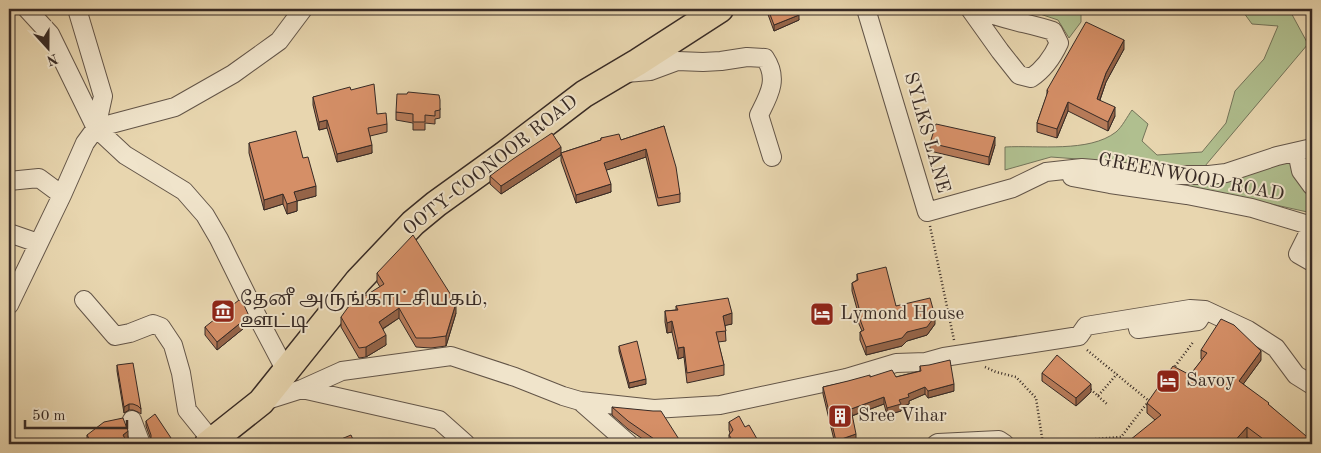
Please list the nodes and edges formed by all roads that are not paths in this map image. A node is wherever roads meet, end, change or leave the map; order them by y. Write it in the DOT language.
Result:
graph roads {
  1 [pos="27,9"];
  2 [pos="77,9"];
  3 [pos="303,9"];
  4 [pos="720,9"];
  5 [pos="866,9"];
  6 [pos="970,9"];
  7 [pos="978,9"];
  8 [pos="618,74"];
  9 [pos="96,128"];
  10 [pos="1307,146"];
  11 [pos="772,157"];
  12 [pos="1043,173"];
  13 [pos="9,182"];
  14 [pos="1312,186"];
  15 [pos="62,195"];
  16 [pos="9,233"];
  17 [pos="38,243"];
  18 [pos="1312,262"];
  19 [pos="16,271"];
  20 [pos="84,300"];
  21 [pos="9,305"];
  22 [pos="294,380"];
  23 [pos="1312,385"];
  24 [pos="580,401"];
  25 [pos="132,420"];
  26 [pos="210,443"];
  27 [pos="975,443"];
  28 [pos="141,444"];
  29 [pos="466,444"];
  30 [pos="629,444"];
  31 [pos="936,444"];
  32 [pos="1004,444"];
  1 -- 9 [label="street"];
  2 -- 9 [label="street"];
  3 -- 9 [label="street"];
  4 -- 8 [label="highway, OOTY-COONOOR ROAD"];
  5 -- 12 [label="street, SYLKS LANE"];
  6 -- 7 [label="street"];
  8 -- 11 [label="street"];
  8 -- 22 [label="highway, OOTY-COONOOR ROAD"];
  9 -- 15 [label="street"];
  9 -- 22 [label="street"];
  10 -- 12 [label="street"];
  10 -- 14 [label="street"];
  12 -- 18 [label="street, GREENWOOD ROAD"];
  13 -- 15 [label="street"];
  15 -- 17 [label="street"];
  16 -- 17 [label="street"];
  17 -- 19 [label="street"];
  19 -- 21 [label="street"];
  20 -- 26 [label="street"];
  22 -- 24 [label="street"];
  22 -- 26 [label="highway, OOTY-COONOOR ROAD"];
  22 -- 29 [label="street"];
  23 -- 24 [label="street"];
  24 -- 30 [label="street"];
  25 -- 28 [label="street"];
  27 -- 31 [label="street"];
  27 -- 32 [label="street"];
}
